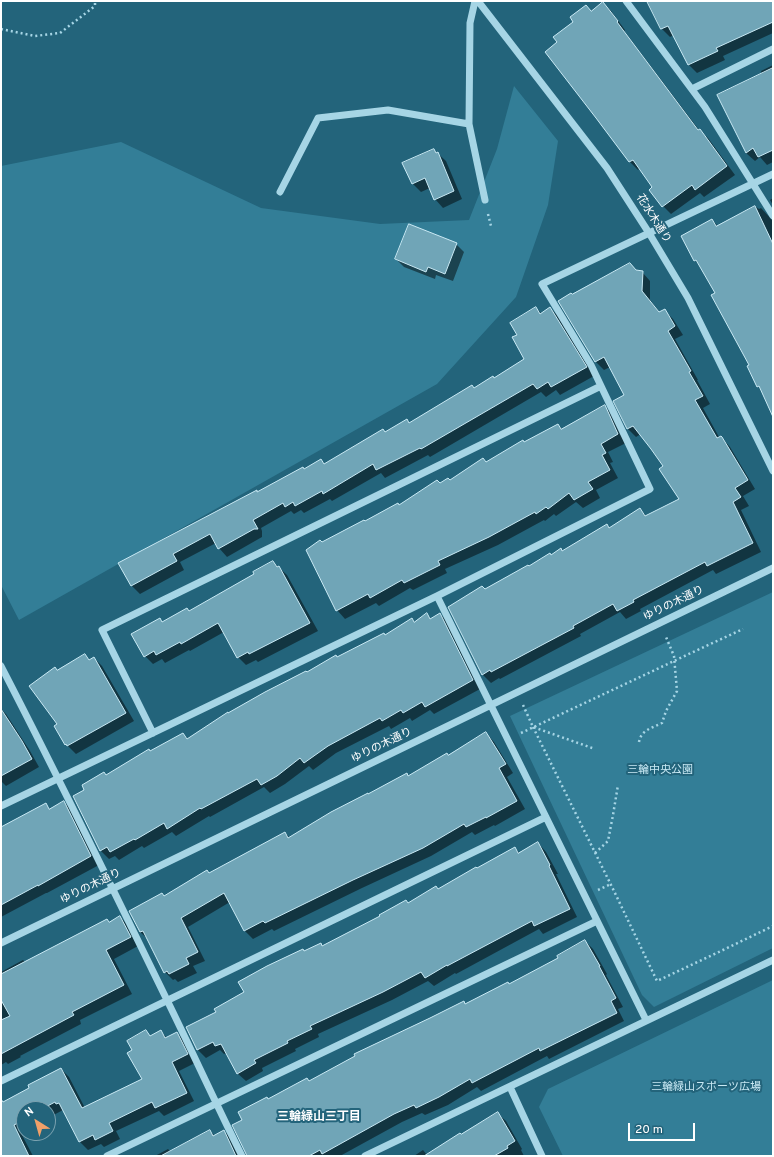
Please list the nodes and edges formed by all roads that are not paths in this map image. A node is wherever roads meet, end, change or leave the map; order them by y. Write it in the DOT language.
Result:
graph roads {
  1 [pos="475,1"];
  2 [pos="478,1"];
  3 [pos="626,1"];
  4 [pos="773,49"];
  5 [pos="692,89"];
  6 [pos="469,124"];
  7 [pos="773,174"];
  8 [pos="753,184"];
  9 [pos="280,192"];
  10 [pos="485,200"];
  11 [pos="773,216"];
  12 [pos="649,233"];
  13 [pos="601,386"];
  14 [pos="773,471"];
  15 [pos="773,568"];
  16 [pos="437,596"];
  17 [pos="1,666"];
  18 [pos="491,706"];
  19 [pos="153,733"];
  20 [pos="59,779"];
  21 [pos="1,806"];
  22 [pos="546,817"];
  23 [pos="113,889"];
  24 [pos="597,921"];
  25 [pos="1,943"];
  26 [pos="773,960"];
  27 [pos="167,1000"];
  28 [pos="646,1020"];
  29 [pos="1,1081"];
  30 [pos="510,1087"];
  31 [pos="216,1104"];
  32 [pos="107,1156"];
  33 [pos="242,1156"];
  34 [pos="365,1156"];
  35 [pos="542,1156"];
  1 -- 6 [label="street"];
  2 -- 12 [label="street, 花水木通り"];
  3 -- 5 [label="street"];
  4 -- 5 [label="street"];
  5 -- 8 [label="street"];
  6 -- 9 [label="street"];
  6 -- 10 [label="street"];
  7 -- 8 [label="street"];
  8 -- 11 [label="street"];
  8 -- 12 [label="street"];
  12 -- 13 [label="street"];
  12 -- 14 [label="street, 花水木通り"];
  13 -- 16 [label="street"];
  13 -- 19 [label="street"];
  15 -- 18 [label="street, ゆりの木通り"];
  16 -- 18 [label="street"];
  16 -- 19 [label="street"];
  17 -- 20 [label="street"];
  18 -- 22 [label="street"];
  18 -- 23 [label="street, ゆりの木通り"];
  19 -- 20 [label="street"];
  20 -- 21 [label="street"];
  20 -- 23 [label="street"];
  22 -- 24 [label="street"];
  22 -- 27 [label="street"];
  23 -- 25 [label="street, ゆりの木通り"];
  23 -- 27 [label="street"];
  24 -- 28 [label="street"];
  24 -- 31 [label="street"];
  26 -- 28 [label="street"];
  27 -- 29 [label="street"];
  27 -- 31 [label="street"];
  28 -- 30 [label="street"];
  30 -- 34 [label="street"];
  30 -- 35 [label="street"];
  31 -- 32 [label="street"];
  31 -- 33 [label="street"];
}
